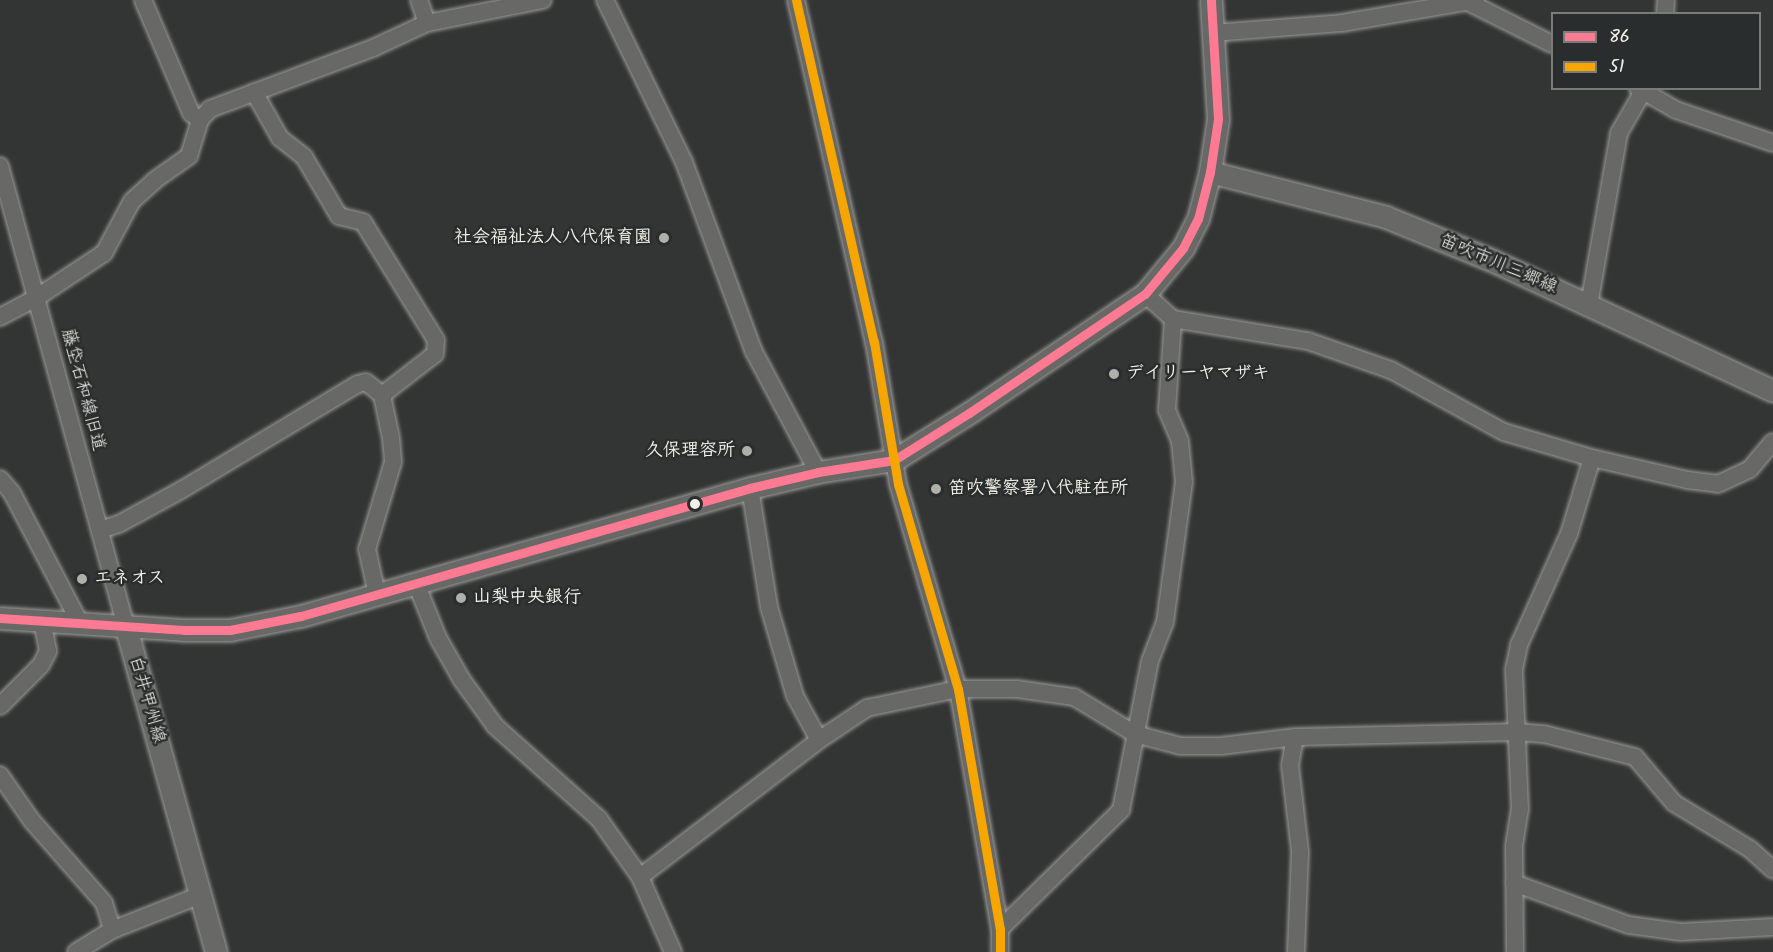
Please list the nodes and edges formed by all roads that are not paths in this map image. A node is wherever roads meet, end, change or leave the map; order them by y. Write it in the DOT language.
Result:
graph roads {
  1 [pos="143,0"];
  2 [pos="419,0"];
  3 [pos="543,0"];
  4 [pos="605,0"];
  5 [pos="796,0"];
  6 [pos="1211,0"];
  7 [pos="1472,1"];
  8 [pos="427,23"];
  9 [pos="1213,33"];
  10 [pos="1551,43"];
  11 [pos="1642,90"];
  12 [pos="1644,90"];
  13 [pos="254,92"];
  14 [pos="200,120"];
  15 [pos="1773,143"];
  16 [pos="0,166"];
  17 [pos="1210,172"];
  18 [pos="1145,294"];
  19 [pos="36,298"];
  20 [pos="1589,305"];
  21 [pos="0,317"];
  22 [pos="1173,319"];
  23 [pos="1773,391"];
  24 [pos="382,395"];
  25 [pos="1773,442"];
  26 [pos="1592,458"];
  27 [pos="894,460"];
  28 [pos="818,472"];
  29 [pos="0,479"];
  30 [pos="750,488"];
  31 [pos="100,530"];
  32 [pos="416,583"];
  33 [pos="377,594"];
  34 [pos="0,618"];
  35 [pos="42,620"];
  36 [pos="79,621"];
  37 [pos="125,624"];
  38 [pos="958,689"];
  39 [pos="0,706"];
  40 [pos="1519,732"];
  41 [pos="1135,734"];
  42 [pos="1294,737"];
  43 [pos="819,740"];
  44 [pos="0,775"];
  45 [pos="1773,870"];
  46 [pos="640,877"];
  47 [pos="1514,883"];
  48 [pos="201,895"];
  49 [pos="1773,927"];
  50 [pos="1000,929"];
  51 [pos="112,930"];
  52 [pos="76,952"];
  53 [pos="216,952"];
  54 [pos="673,952"];
  55 [pos="1000,952"];
  56 [pos="1296,952"];
  57 [pos="1515,952"];
  1 -- 14 [label="street"];
  2 -- 8 [label="street"];
  3 -- 8 [label="street"];
  4 -- 28 [label="street"];
  5 -- 27 [label="street"];
  6 -- 9 [label="main road"];
  7 -- 9 [label="street"];
  7 -- 10 [label="street"];
  8 -- 13 [label="street"];
  9 -- 17 [label="main road"];
  11 -- 20 [label="street"];
  12 -- 15 [label="street"];
  13 -- 14 [label="street"];
  13 -- 24 [label="street"];
  14 -- 19 [label="street"];
  16 -- 19 [label="street, 藤垈石和線旧道"];
  17 -- 18 [label="main road"];
  17 -- 20 [label="main road, 笛吹市川三郷線"];
  18 -- 22 [label="street"];
  18 -- 27 [label="main road"];
  19 -- 21 [label="street"];
  19 -- 31 [label="street, 藤垈石和線旧道"];
  20 -- 23 [label="main road, 笛吹市川三郷線"];
  22 -- 26 [label="street"];
  22 -- 41 [label="street"];
  24 -- 31 [label="street"];
  24 -- 33 [label="street"];
  25 -- 26 [label="street"];
  26 -- 40 [label="street"];
  27 -- 28 [label="main road"];
  27 -- 38 [label="street"];
  28 -- 30 [label="main road"];
  29 -- 36 [label="street"];
  30 -- 32 [label="main road"];
  30 -- 43 [label="street"];
  31 -- 37 [label="street, 藤垈石和線旧道"];
  32 -- 33 [label="main road"];
  32 -- 46 [label="street"];
  33 -- 37 [label="main road"];
  34 -- 35 [label="main road"];
  35 -- 36 [label="main road"];
  35 -- 39 [label="street"];
  36 -- 37 [label="main road"];
  37 -- 48 [label="main road, 白井甲州線"];
  38 -- 41 [label="street"];
  38 -- 43 [label="street"];
  38 -- 50 [label="street"];
  40 -- 42 [label="street"];
  40 -- 45 [label="street"];
  40 -- 47 [label="street"];
  41 -- 42 [label="street"];
  41 -- 50 [label="street"];
  42 -- 56 [label="street"];
  43 -- 46 [label="street"];
  44 -- 51 [label="street"];
  46 -- 54 [label="street"];
  47 -- 49 [label="street"];
  47 -- 57 [label="street"];
  48 -- 51 [label="street"];
  48 -- 53 [label="main road, 白井甲州線"];
  50 -- 55 [label="street"];
  51 -- 52 [label="street"];
}
